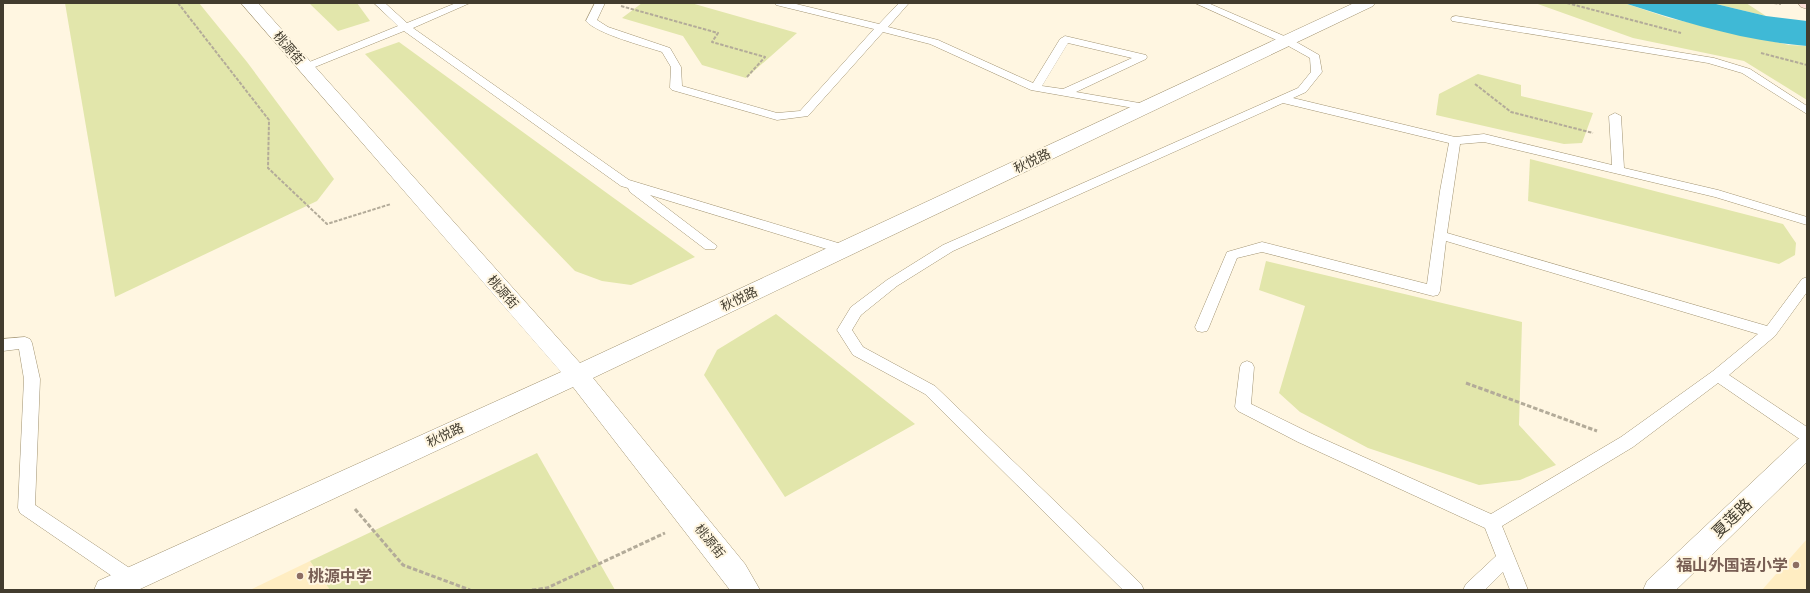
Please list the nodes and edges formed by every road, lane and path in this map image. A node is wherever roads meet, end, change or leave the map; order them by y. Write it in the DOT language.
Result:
graph roads {
  1 [pos="178,3"];
  2 [pos="249,3"];
  3 [pos="379,3"];
  4 [pos="465,3"];
  5 [pos="600,3"];
  6 [pos="780,3"];
  7 [pos="904,3"];
  8 [pos="1200,3"];
  9 [pos="1367,3"];
  10 [pos="616,5"];
  11 [pos="1456,19"];
  12 [pos="405,27"];
  13 [pos="881,28"];
  14 [pos="1287,41"];
  15 [pos="306,67"];
  16 [pos="746,78"];
  17 [pos="1475,84"];
  18 [pos="1035,88"];
  19 [pos="1064,93"];
  20 [pos="1282,99"];
  21 [pos="1145,108"];
  22 [pos="1807,111"];
  23 [pos="1615,116"];
  24 [pos="1617,139"];
  25 [pos="1455,141"];
  26 [pos="1618,170"];
  27 [pos="625,183"];
  28 [pos="419,196"];
  29 [pos="1807,221"];
  30 [pos="1440,235"];
  31 [pos="710,246"];
  32 [pos="844,249"];
  33 [pos="1807,282"];
  34 [pos="1202,327"];
  35 [pos="1770,332"];
  36 [pos="3,345"];
  37 [pos="1247,366"];
  38 [pos="577,375"];
  39 [pos="1718,375"];
  40 [pos="1466,383"];
  41 [pos="1807,435"];
  42 [pos="1627,442"];
  43 [pos="1807,446"];
  44 [pos="335,486"];
  45 [pos="693,520"];
  46 [pos="1492,523"];
  47 [pos="1508,557"];
  48 [pos="131,579"];
  49 [pos="108,590"];
  50 [pos="470,590"];
  51 [pos="532,590"];
  52 [pos="746,590"];
  53 [pos="1135,590"];
  54 [pos="1472,590"];
  55 [pos="1519,590"];
  56 [pos="1657,590"];
  1 -- 28 [label="path"];
  2 -- 15 [label="street, 桃源街"];
  3 -- 12 [label="lane"];
  4 -- 12 [label="lane"];
  5 -- 13 [label="lane"];
  6 -- 13 [label="lane"];
  7 -- 13 [label="lane"];
  8 -- 14 [label="lane"];
  9 -- 14 [label="street, 秋悦路"];
  10 -- 16 [label="path"];
  11 -- 22 [label="lane"];
  12 -- 15 [label="lane"];
  12 -- 27 [label="lane"];
  13 -- 18 [label="lane"];
  14 -- 20 [label="lane"];
  14 -- 21 [label="street, 秋悦路"];
  15 -- 28 [label="street, 桃源街"];
  17 -- 24 [label="path"];
  18 -- 19 [label="lane"];
  18 -- 19 [label="lane"];
  19 -- 21 [label="lane"];
  20 -- 25 [label="lane"];
  20 -- 53 [label="lane"];
  21 -- 32 [label="street, 秋悦路"];
  23 -- 24 [label="lane"];
  24 -- 26 [label="lane"];
  25 -- 26 [label="lane"];
  25 -- 30 [label="lane"];
  26 -- 29 [label="lane"];
  27 -- 31 [label="lane"];
  27 -- 32 [label="lane"];
  28 -- 38 [label="street, 桃源街"];
  30 -- 34 [label="lane"];
  30 -- 35 [label="lane"];
  32 -- 38 [label="street, 秋悦路"];
  33 -- 35 [label="lane"];
  35 -- 39 [label="lane"];
  36 -- 48 [label="lane"];
  37 -- 46 [label="lane"];
  38 -- 44 [label="street, 秋悦路"];
  38 -- 45 [label="street, 桃源街"];
  39 -- 41 [label="lane"];
  39 -- 42 [label="lane"];
  40 -- 42 [label="path"];
  42 -- 46 [label="lane"];
  43 -- 56 [label="street, 夏莲路"];
  44 -- 48 [label="street, 秋悦路"];
  44 -- 50 [label="path"];
  45 -- 51 [label="path"];
  45 -- 52 [label="street, 桃源街"];
  46 -- 47 [label="lane"];
  47 -- 54 [label="lane"];
  47 -- 55 [label="lane"];
  48 -- 49 [label="street, 秋悦路"];
}
